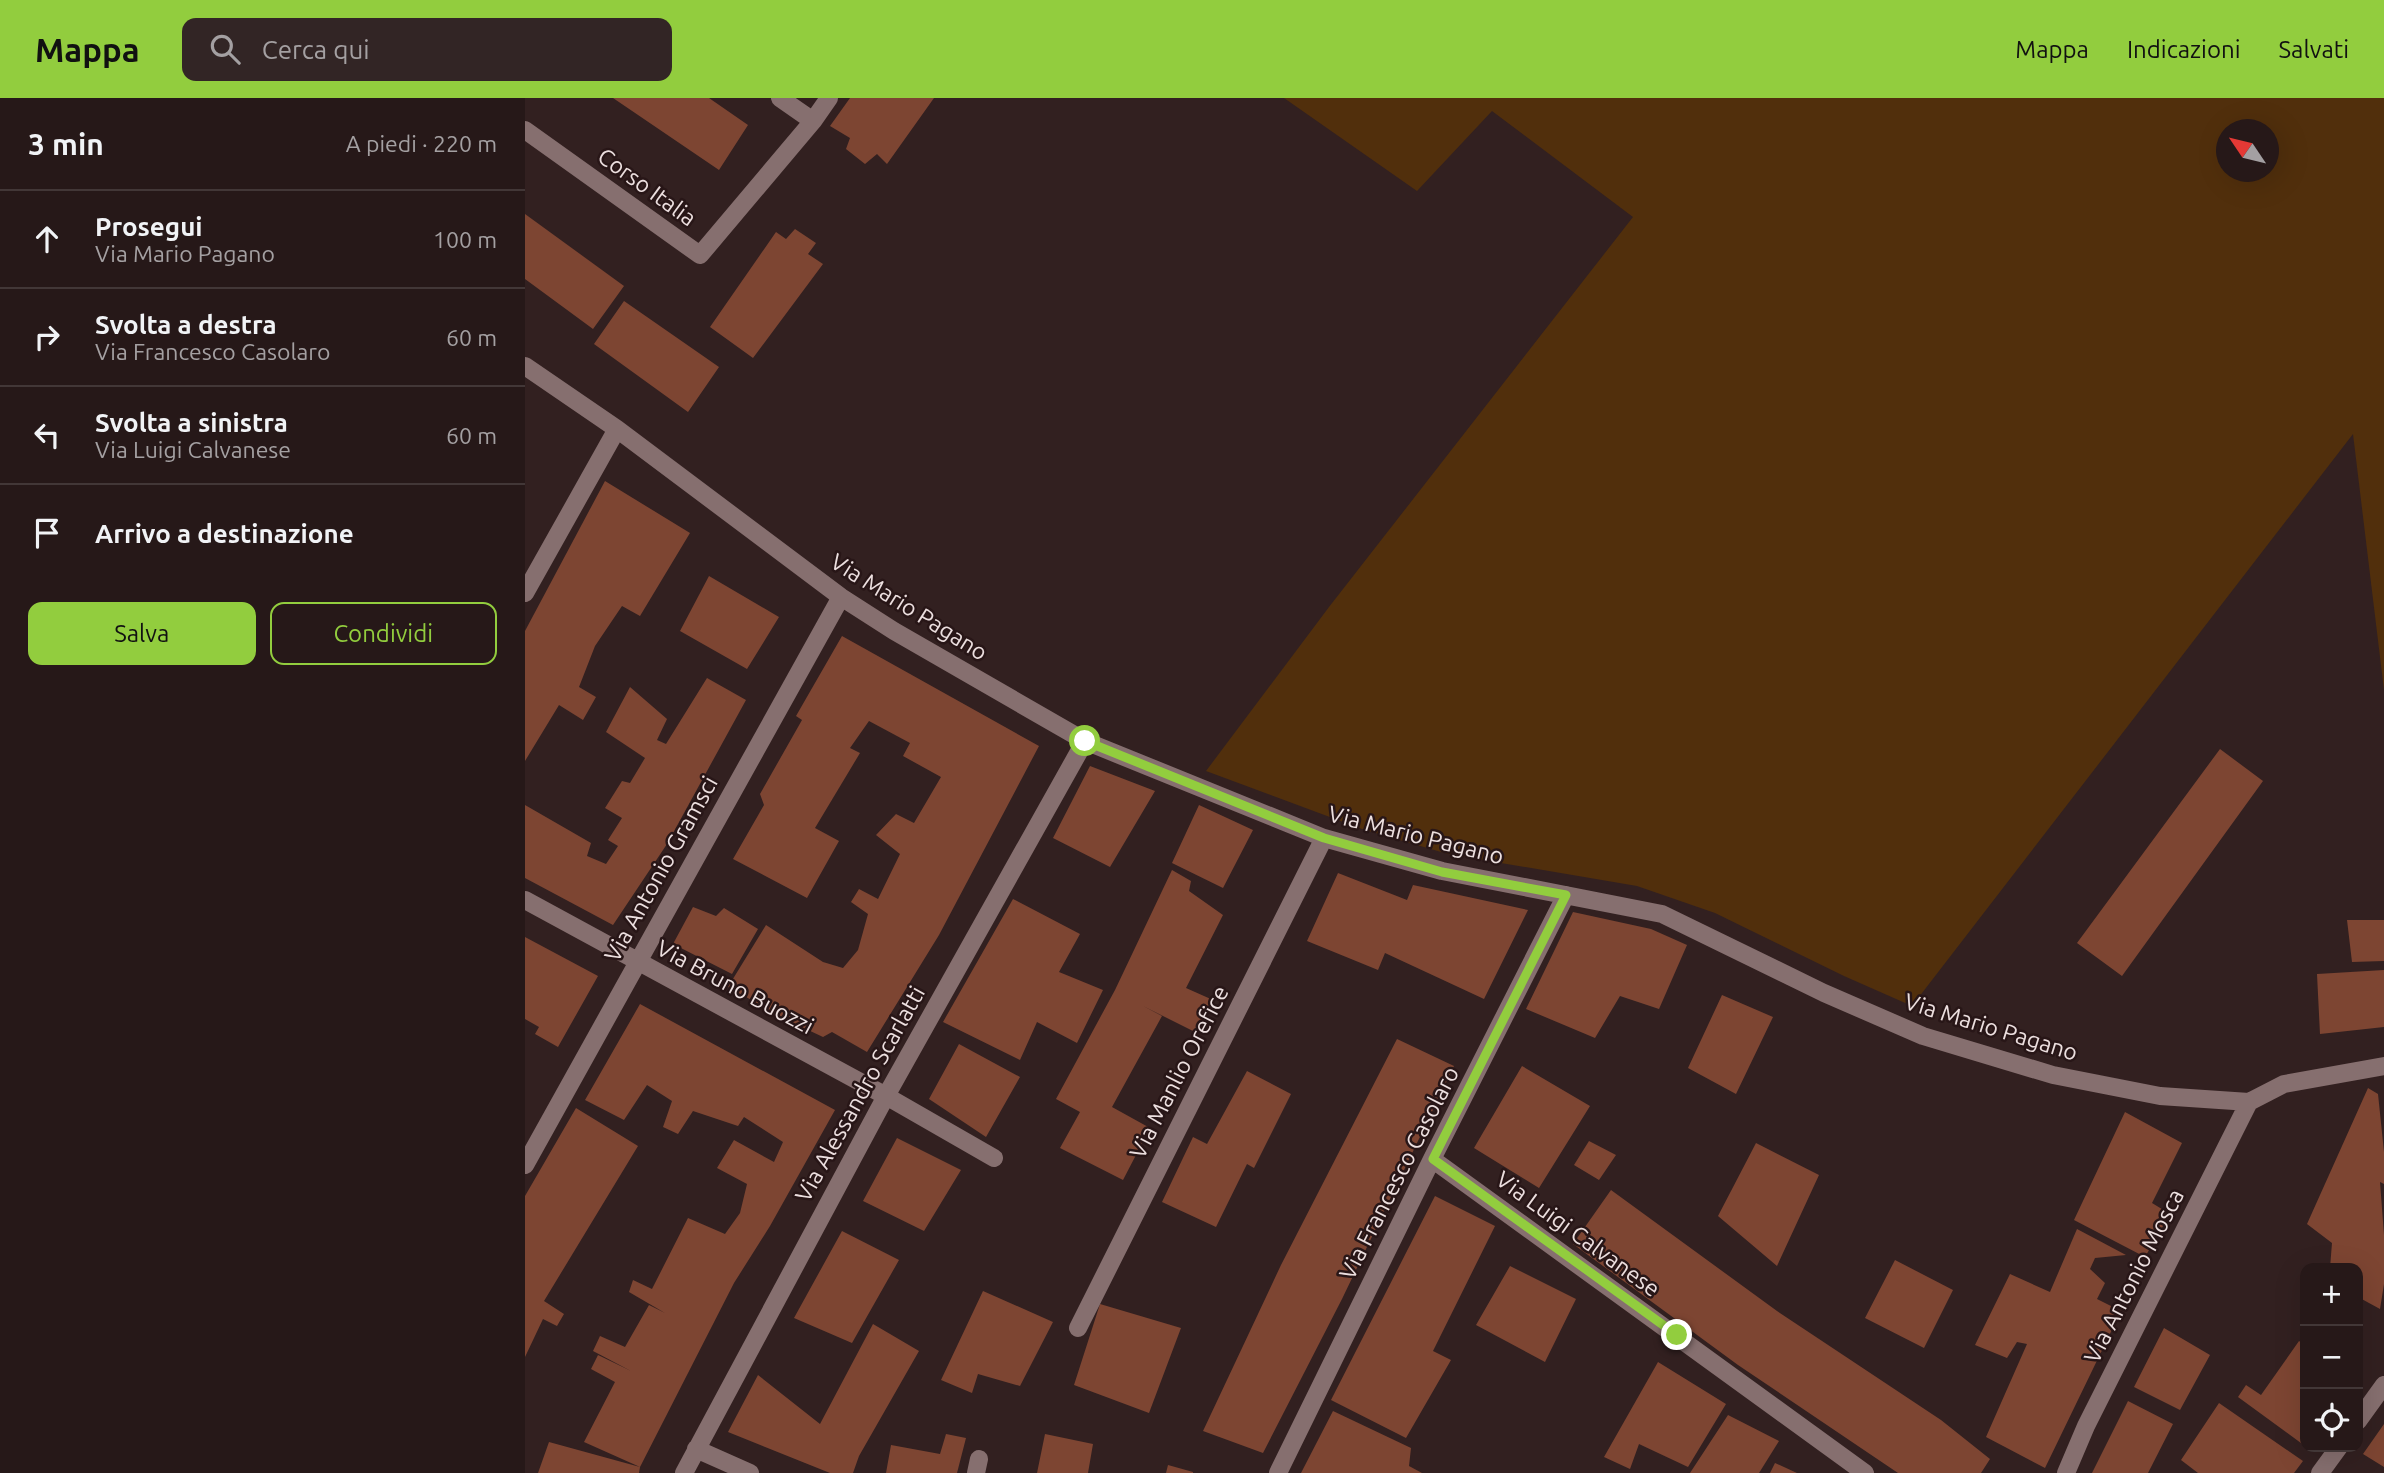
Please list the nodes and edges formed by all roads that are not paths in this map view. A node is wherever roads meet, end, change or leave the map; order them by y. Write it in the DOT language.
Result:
graph roads {
  1 [pos="780,98"];
  2 [pos="829,98"];
  3 [pos="813,121"];
  4 [pos="525,130"];
  5 [pos="525,366"];
  6 [pos="617,429"];
  7 [pos="525,593"];
  8 [pos="841,597"];
  9 [pos="1085,741"];
  10 [pos="1324,838"];
  11 [pos="1566,895"];
  12 [pos="525,900"];
  13 [pos="637,962"];
  14 [pos="2384,1066"];
  15 [pos="886,1096"];
  16 [pos="2249,1101"];
  17 [pos="994,1158"];
  18 [pos="1433,1159"];
  19 [pos="525,1165"];
  20 [pos="1078,1328"];
  21 [pos="2384,1384"];
  22 [pos="2363,1414"];
  23 [pos="696,1449"];
  24 [pos="2336,1452"];
  25 [pos="684,1473"];
  26 [pos="750,1473"];
  27 [pos="1278,1473"];
  28 [pos="1865,1473"];
  29 [pos="2066,1473"];
  30 [pos="2321,1473"];
  1 -- 3 [label="street"];
  2 -- 3 [label="street, Corso Italia"];
  3 -- 4 [label="street, Corso Italia"];
  5 -- 6 [label="street, Via Mario Pagano"];
  6 -- 7 [label="street"];
  6 -- 8 [label="street, Via Mario Pagano"];
  8 -- 9 [label="street, Via Mario Pagano"];
  8 -- 13 [label="street, Via Antonio Gramsci"];
  9 -- 10 [label="street, Via Mario Pagano"];
  9 -- 15 [label="street, Via Alessandro Scarlatti"];
  10 -- 11 [label="street, Via Mario Pagano"];
  10 -- 20 [label="street, Via Manlio Orefice"];
  11 -- 16 [label="street, Via Mario Pagano"];
  11 -- 18 [label="street, Via Francesco Casolaro"];
  12 -- 13 [label="street, Via Bruno Buozzi"];
  13 -- 15 [label="street, Via Bruno Buozzi"];
  13 -- 19 [label="street, Via Antonio Gramsci"];
  14 -- 16 [label="street, Via Mario Pagano"];
  15 -- 17 [label="street, Via Bruno Buozzi"];
  15 -- 23 [label="street, Via Alessandro Scarlatti"];
  16 -- 29 [label="street, Via Antonio Mosca"];
  18 -- 27 [label="street, Via Francesco Casolaro"];
  18 -- 28 [label="street, Via Luigi Calvanese"];
  21 -- 22 [label="street"];
  23 -- 25 [label="street, Via Alessandro Scarlatti"];
  23 -- 26 [label="street"];
  24 -- 30 [label="street"];
}
